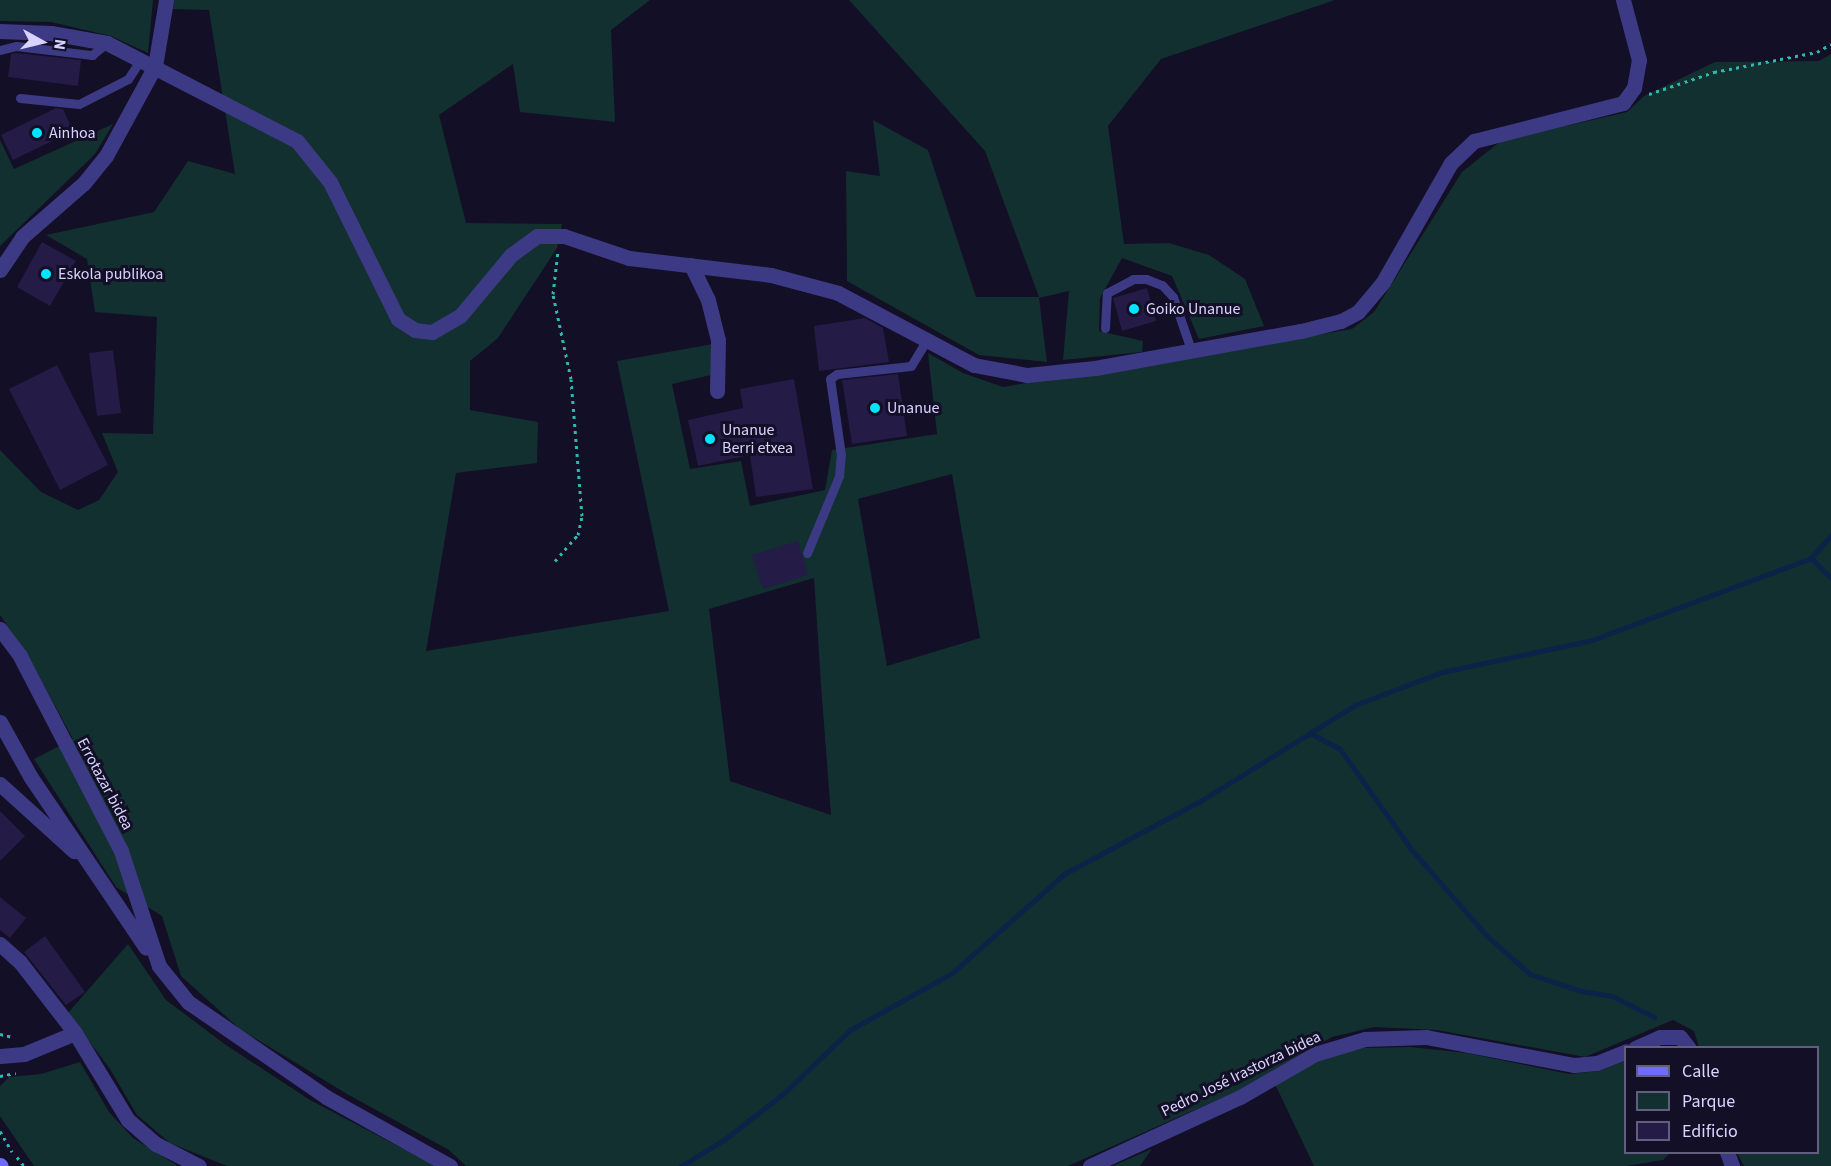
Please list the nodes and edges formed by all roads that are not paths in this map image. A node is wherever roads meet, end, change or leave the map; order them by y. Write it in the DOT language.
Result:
graph roads {
  1 [pos="166,0"];
  2 [pos="1623,0"];
  3 [pos="0,31"];
  4 [pos="107,43"];
  5 [pos="0,50"];
  6 [pos="148,62"];
  7 [pos="20,98"];
  8 [pos="691,265"];
  9 [pos="0,270"];
  10 [pos="1105,328"];
  11 [pos="926,341"];
  12 [pos="1191,350"];
  13 [pos="717,391"];
  14 [pos="807,553"];
  15 [pos="0,629"];
  16 [pos="0,722"];
  17 [pos="0,784"];
  18 [pos="97,875"];
  19 [pos="0,944"];
  20 [pos="159,966"];
  21 [pos="75,1033"];
  22 [pos="1638,1046"];
  23 [pos="1688,1046"];
  24 [pos="1624,1052"];
  25 [pos="0,1056"];
  26 [pos="200,1166"];
  27 [pos="450,1166"];
  28 [pos="1090,1166"];
  1 -- 6 [label="street"];
  2 -- 12 [label="street"];
  3 -- 4 [label="street"];
  4 -- 5 [label="lane"];
  4 -- 6 [label="street"];
  6 -- 7 [label="lane"];
  6 -- 8 [label="street"];
  6 -- 9 [label="street"];
  8 -- 11 [label="street"];
  8 -- 13 [label="street"];
  10 -- 12 [label="lane"];
  11 -- 12 [label="street"];
  11 -- 14 [label="lane"];
  15 -- 20 [label="street, Errotazar bidea"];
  16 -- 18 [label="street, Errotazar bidea"];
  17 -- 18 [label="street, Errotazar bidea"];
  18 -- 20 [label="street, Errotazar bidea"];
  19 -- 21 [label="street"];
  20 -- 27 [label="street, Errotazar bidea"];
  21 -- 25 [label="street"];
  21 -- 26 [label="street"];
  22 -- 23 [label="street"];
  24 -- 28 [label="street, Pedro José Irastorza bidea"];
}
